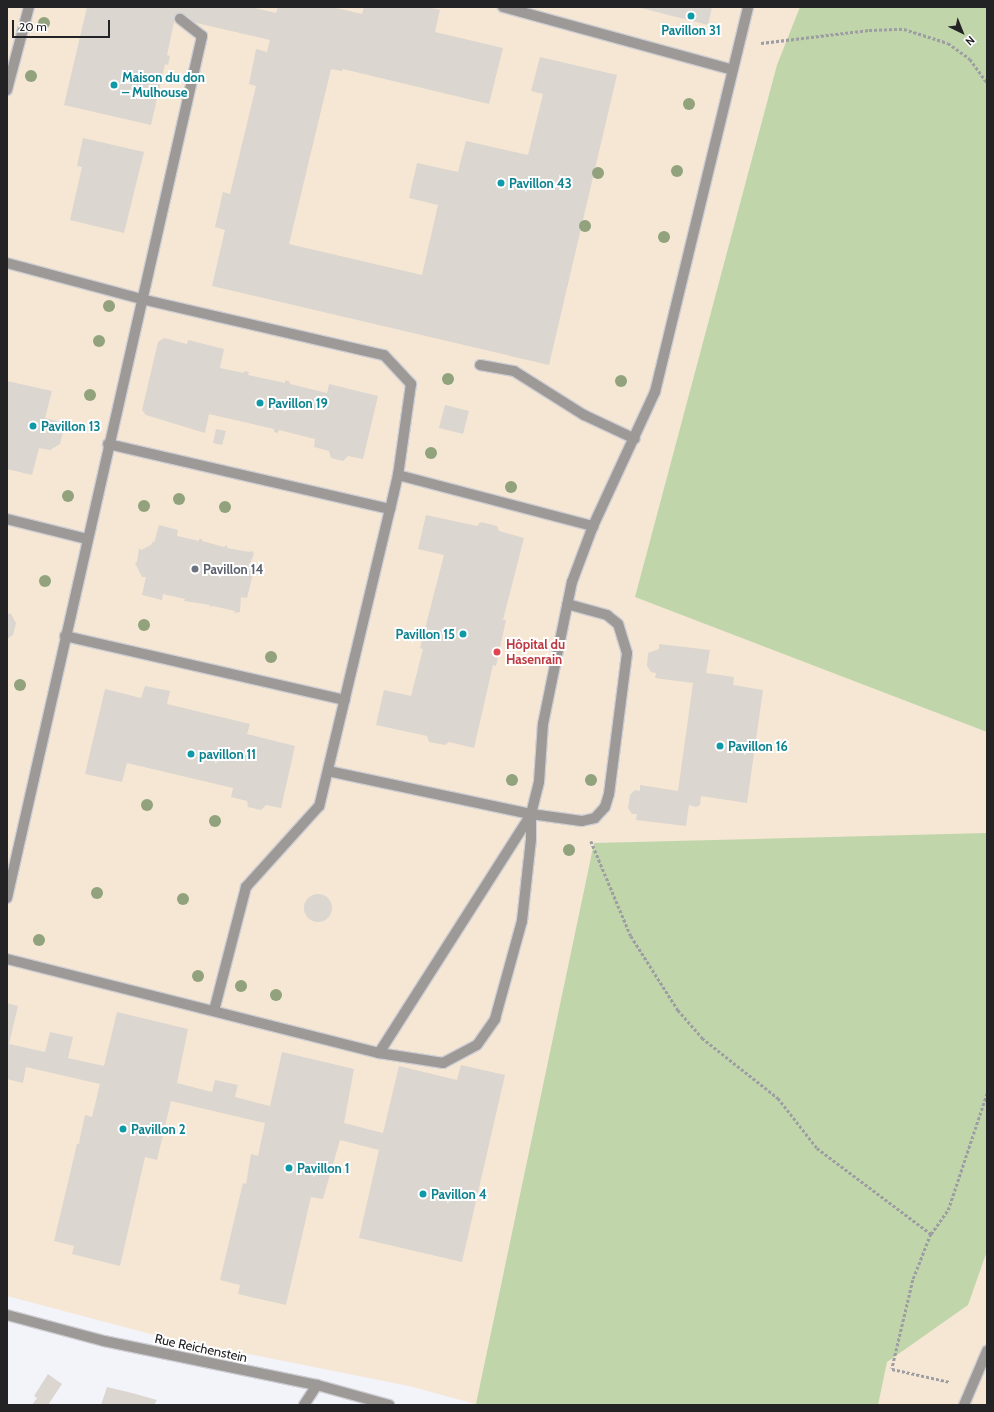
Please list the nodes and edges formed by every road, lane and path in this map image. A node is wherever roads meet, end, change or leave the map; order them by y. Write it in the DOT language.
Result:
graph roads {
  1 [pos="29,7"];
  2 [pos="504,7"];
  3 [pos="748,7"];
  4 [pos="180,19"];
  5 [pos="738,43"];
  6 [pos="733,70"];
  7 [pos="987,82"];
  8 [pos="7,90"];
  9 [pos="7,263"];
  10 [pos="141,298"];
  11 [pos="480,365"];
  12 [pos="635,439"];
  13 [pos="108,444"];
  14 [pos="398,475"];
  15 [pos="390,509"];
  16 [pos="7,519"];
  17 [pos="593,526"];
  18 [pos="87,539"];
  19 [pos="567,604"];
  20 [pos="65,636"];
  21 [pos="344,700"];
  22 [pos="328,770"];
  23 [pos="531,814"];
  24 [pos="582,821"];
  25 [pos="7,898"];
  26 [pos="7,959"];
  27 [pos="214,1011"];
  28 [pos="378,1053"];
  29 [pos="987,1093"];
  30 [pos="931,1234"];
  31 [pos="7,1315"];
  32 [pos="987,1351"];
  33 [pos="317,1385"];
  34 [pos="972,1387"];
  35 [pos="304,1405"];
  36 [pos="389,1405"];
  37 [pos="964,1405"];
  1 -- 8 [label="street"];
  2 -- 6 [label="street"];
  3 -- 5 [label="street"];
  4 -- 10 [label="street"];
  5 -- 6 [label="street"];
  5 -- 7 [label="path"];
  6 -- 12 [label="street"];
  9 -- 10 [label="street"];
  10 -- 13 [label="street"];
  10 -- 14 [label="street"];
  11 -- 12 [label="street"];
  12 -- 17 [label="street"];
  13 -- 15 [label="street"];
  13 -- 18 [label="street"];
  14 -- 15 [label="street"];
  14 -- 17 [label="street"];
  15 -- 21 [label="street"];
  16 -- 18 [label="street"];
  17 -- 19 [label="street"];
  18 -- 20 [label="street"];
  19 -- 23 [label="street"];
  19 -- 24 [label="street"];
  20 -- 21 [label="street"];
  20 -- 25 [label="street"];
  21 -- 22 [label="street"];
  22 -- 23 [label="street"];
  22 -- 27 [label="street"];
  23 -- 24 [label="street"];
  23 -- 28 [label="street"];
  23 -- 28 [label="street"];
  24 -- 30 [label="path"];
  26 -- 27 [label="street"];
  27 -- 28 [label="street"];
  29 -- 30 [label="path"];
  30 -- 34 [label="path"];
  31 -- 33 [label="street, Rue Reichenstein"];
  32 -- 34 [label="street"];
  33 -- 35 [label="street"];
  33 -- 36 [label="street, Rue Reichenstein"];
  34 -- 37 [label="street"];
}
